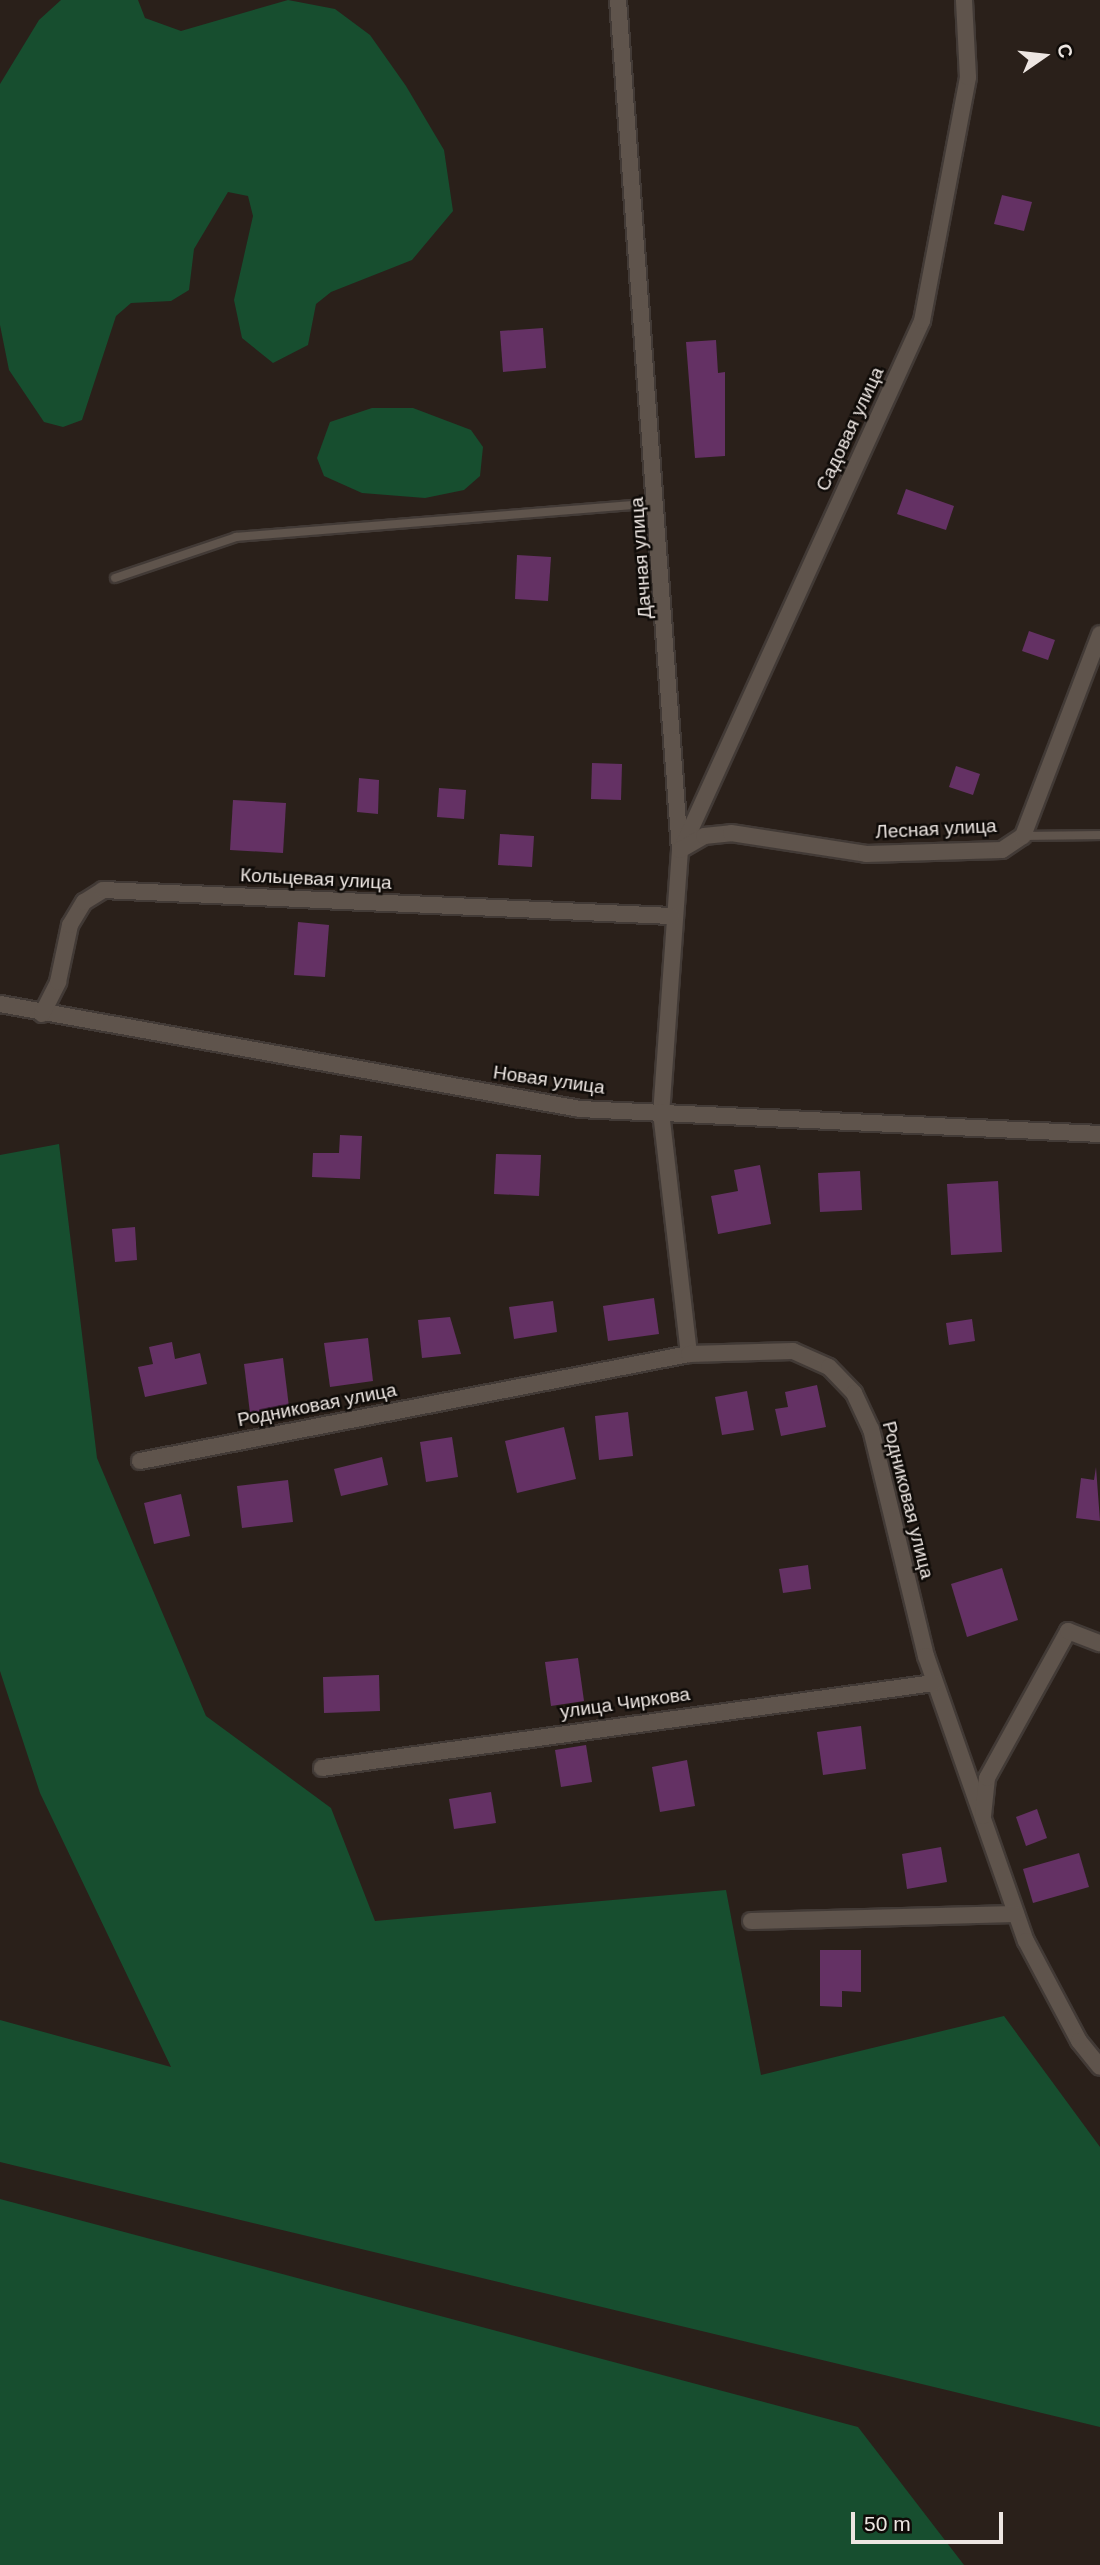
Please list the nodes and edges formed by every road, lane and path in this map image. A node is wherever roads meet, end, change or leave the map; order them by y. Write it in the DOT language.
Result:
graph roads {
  1 [pos="618,0"];
  2 [pos="964,0"];
  3 [pos="658,503"];
  4 [pos="115,578"];
  5 [pos="1100,635"];
  6 [pos="1100,835"];
  7 [pos="1023,836"];
  8 [pos="681,850"];
  9 [pos="671,916"];
  10 [pos="0,1004"];
  11 [pos="42,1014"];
  12 [pos="661,1112"];
  13 [pos="1100,1134"];
  14 [pos="689,1354"];
  15 [pos="140,1461"];
  16 [pos="1100,1643"];
  17 [pos="934,1683"];
  18 [pos="322,1768"];
  19 [pos="983,1822"];
  20 [pos="1016,1914"];
  21 [pos="751,1921"];
  22 [pos="1100,2067"];
  1 -- 3 [label="street, Дачная улица"];
  2 -- 8 [label="street, Садовая улица"];
  3 -- 4 [label="lane"];
  3 -- 8 [label="street, Дачная улица"];
  5 -- 7 [label="street, Лесная улица"];
  6 -- 7 [label="lane"];
  7 -- 8 [label="street, Лесная улица"];
  8 -- 9 [label="street, Дачная улица"];
  9 -- 11 [label="street, Кольцевая улица"];
  9 -- 12 [label="street, Дачная улица"];
  10 -- 11 [label="street, Новая улица"];
  11 -- 12 [label="street, Новая улица"];
  12 -- 13 [label="street, Новая улица"];
  12 -- 14 [label="street, Дачная улица"];
  14 -- 15 [label="street, Родниковая улица"];
  14 -- 17 [label="street, Родниковая улица"];
  16 -- 19 [label="street"];
  17 -- 18 [label="street, улица Чиркова"];
  17 -- 19 [label="street, Родниковая улица"];
  19 -- 20 [label="street, Родниковая улица"];
  20 -- 21 [label="street"];
  20 -- 22 [label="street, Родниковая улица"];
}
